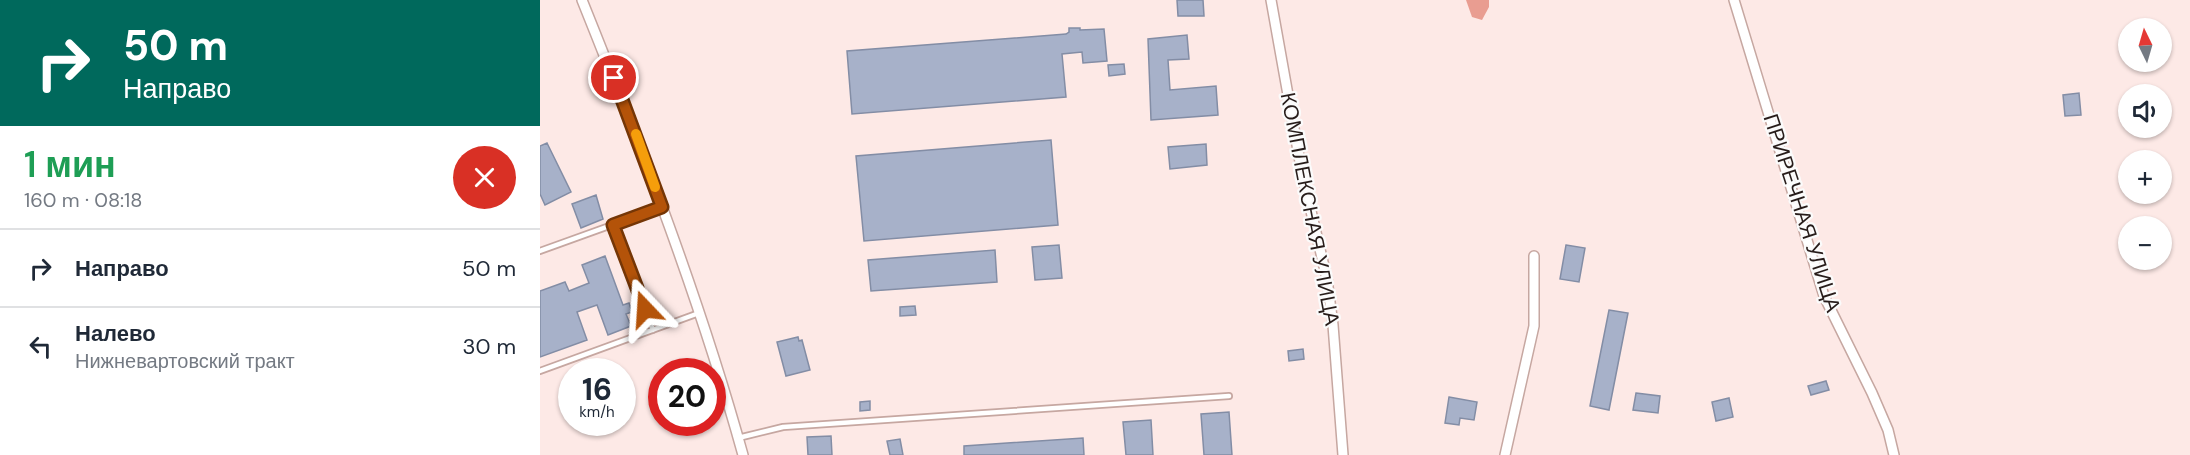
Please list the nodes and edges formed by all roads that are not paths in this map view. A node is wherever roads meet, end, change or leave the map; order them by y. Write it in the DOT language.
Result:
graph roads {
  1 [pos="582,0"];
  2 [pos="1271,0"];
  3 [pos="1734,0"];
  4 [pos="662,207"];
  5 [pos="613,225"];
  6 [pos="540,251"];
  7 [pos="1534,256"];
  8 [pos="699,313"];
  9 [pos="653,330"];
  10 [pos="540,371"];
  11 [pos="1229,396"];
  12 [pos="738,438"];
  13 [pos="743,455"];
  14 [pos="1343,455"];
  15 [pos="1505,455"];
  16 [pos="1894,455"];
  1 -- 4 [label="street"];
  2 -- 14 [label="street, КОМПЛЕКСНАЯ УЛИЦА"];
  3 -- 16 [label="street, ПРИРЕЧНАЯ УЛИЦА"];
  4 -- 5 [label="lane"];
  4 -- 8 [label="street"];
  5 -- 6 [label="lane"];
  5 -- 9 [label="lane"];
  7 -- 15 [label="street"];
  8 -- 9 [label="lane"];
  8 -- 12 [label="street"];
  9 -- 10 [label="lane"];
  11 -- 12 [label="lane"];
  12 -- 13 [label="street"];
}
